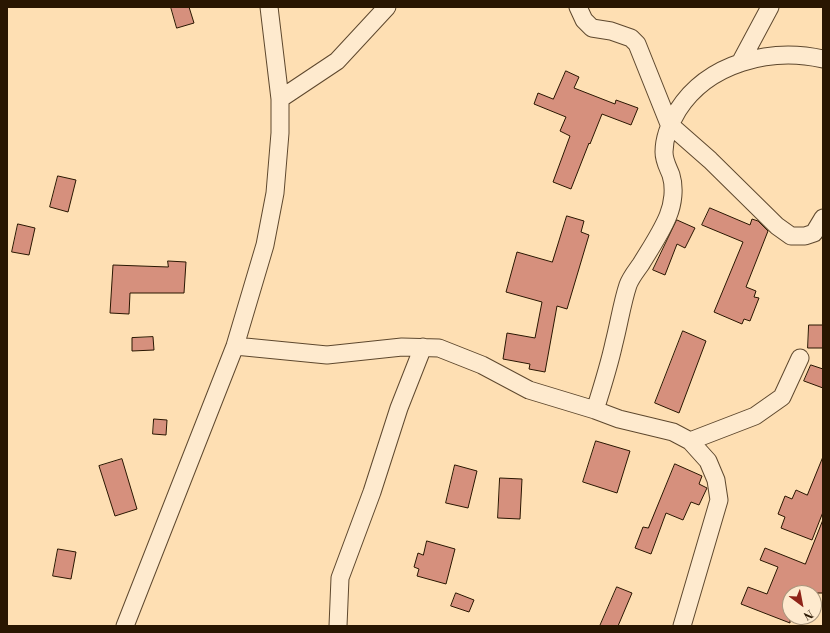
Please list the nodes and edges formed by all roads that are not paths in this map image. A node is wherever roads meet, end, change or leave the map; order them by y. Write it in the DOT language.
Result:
graph roads {
  1 [pos="269,7"];
  2 [pos="388,7"];
  3 [pos="578,7"];
  4 [pos="770,7"];
  5 [pos="823,59"];
  6 [pos="740,63"];
  7 [pos="280,99"];
  8 [pos="669,124"];
  9 [pos="823,218"];
  10 [pos="235,346"];
  11 [pos="424,347"];
  12 [pos="800,358"];
  13 [pos="595,410"];
  14 [pos="690,441"];
  15 [pos="125,626"];
  16 [pos="338,626"];
  17 [pos="682,626"];
  1 -- 7 [label="street"];
  2 -- 7 [label="street"];
  3 -- 8 [label="street"];
  4 -- 6 [label="street"];
  5 -- 6 [label="street"];
  6 -- 8 [label="street"];
  7 -- 10 [label="street"];
  8 -- 9 [label="street"];
  8 -- 13 [label="street"];
  10 -- 11 [label="street"];
  10 -- 15 [label="street"];
  11 -- 13 [label="street"];
  11 -- 16 [label="street"];
  12 -- 14 [label="street"];
  13 -- 14 [label="street"];
  14 -- 17 [label="street"];
}
